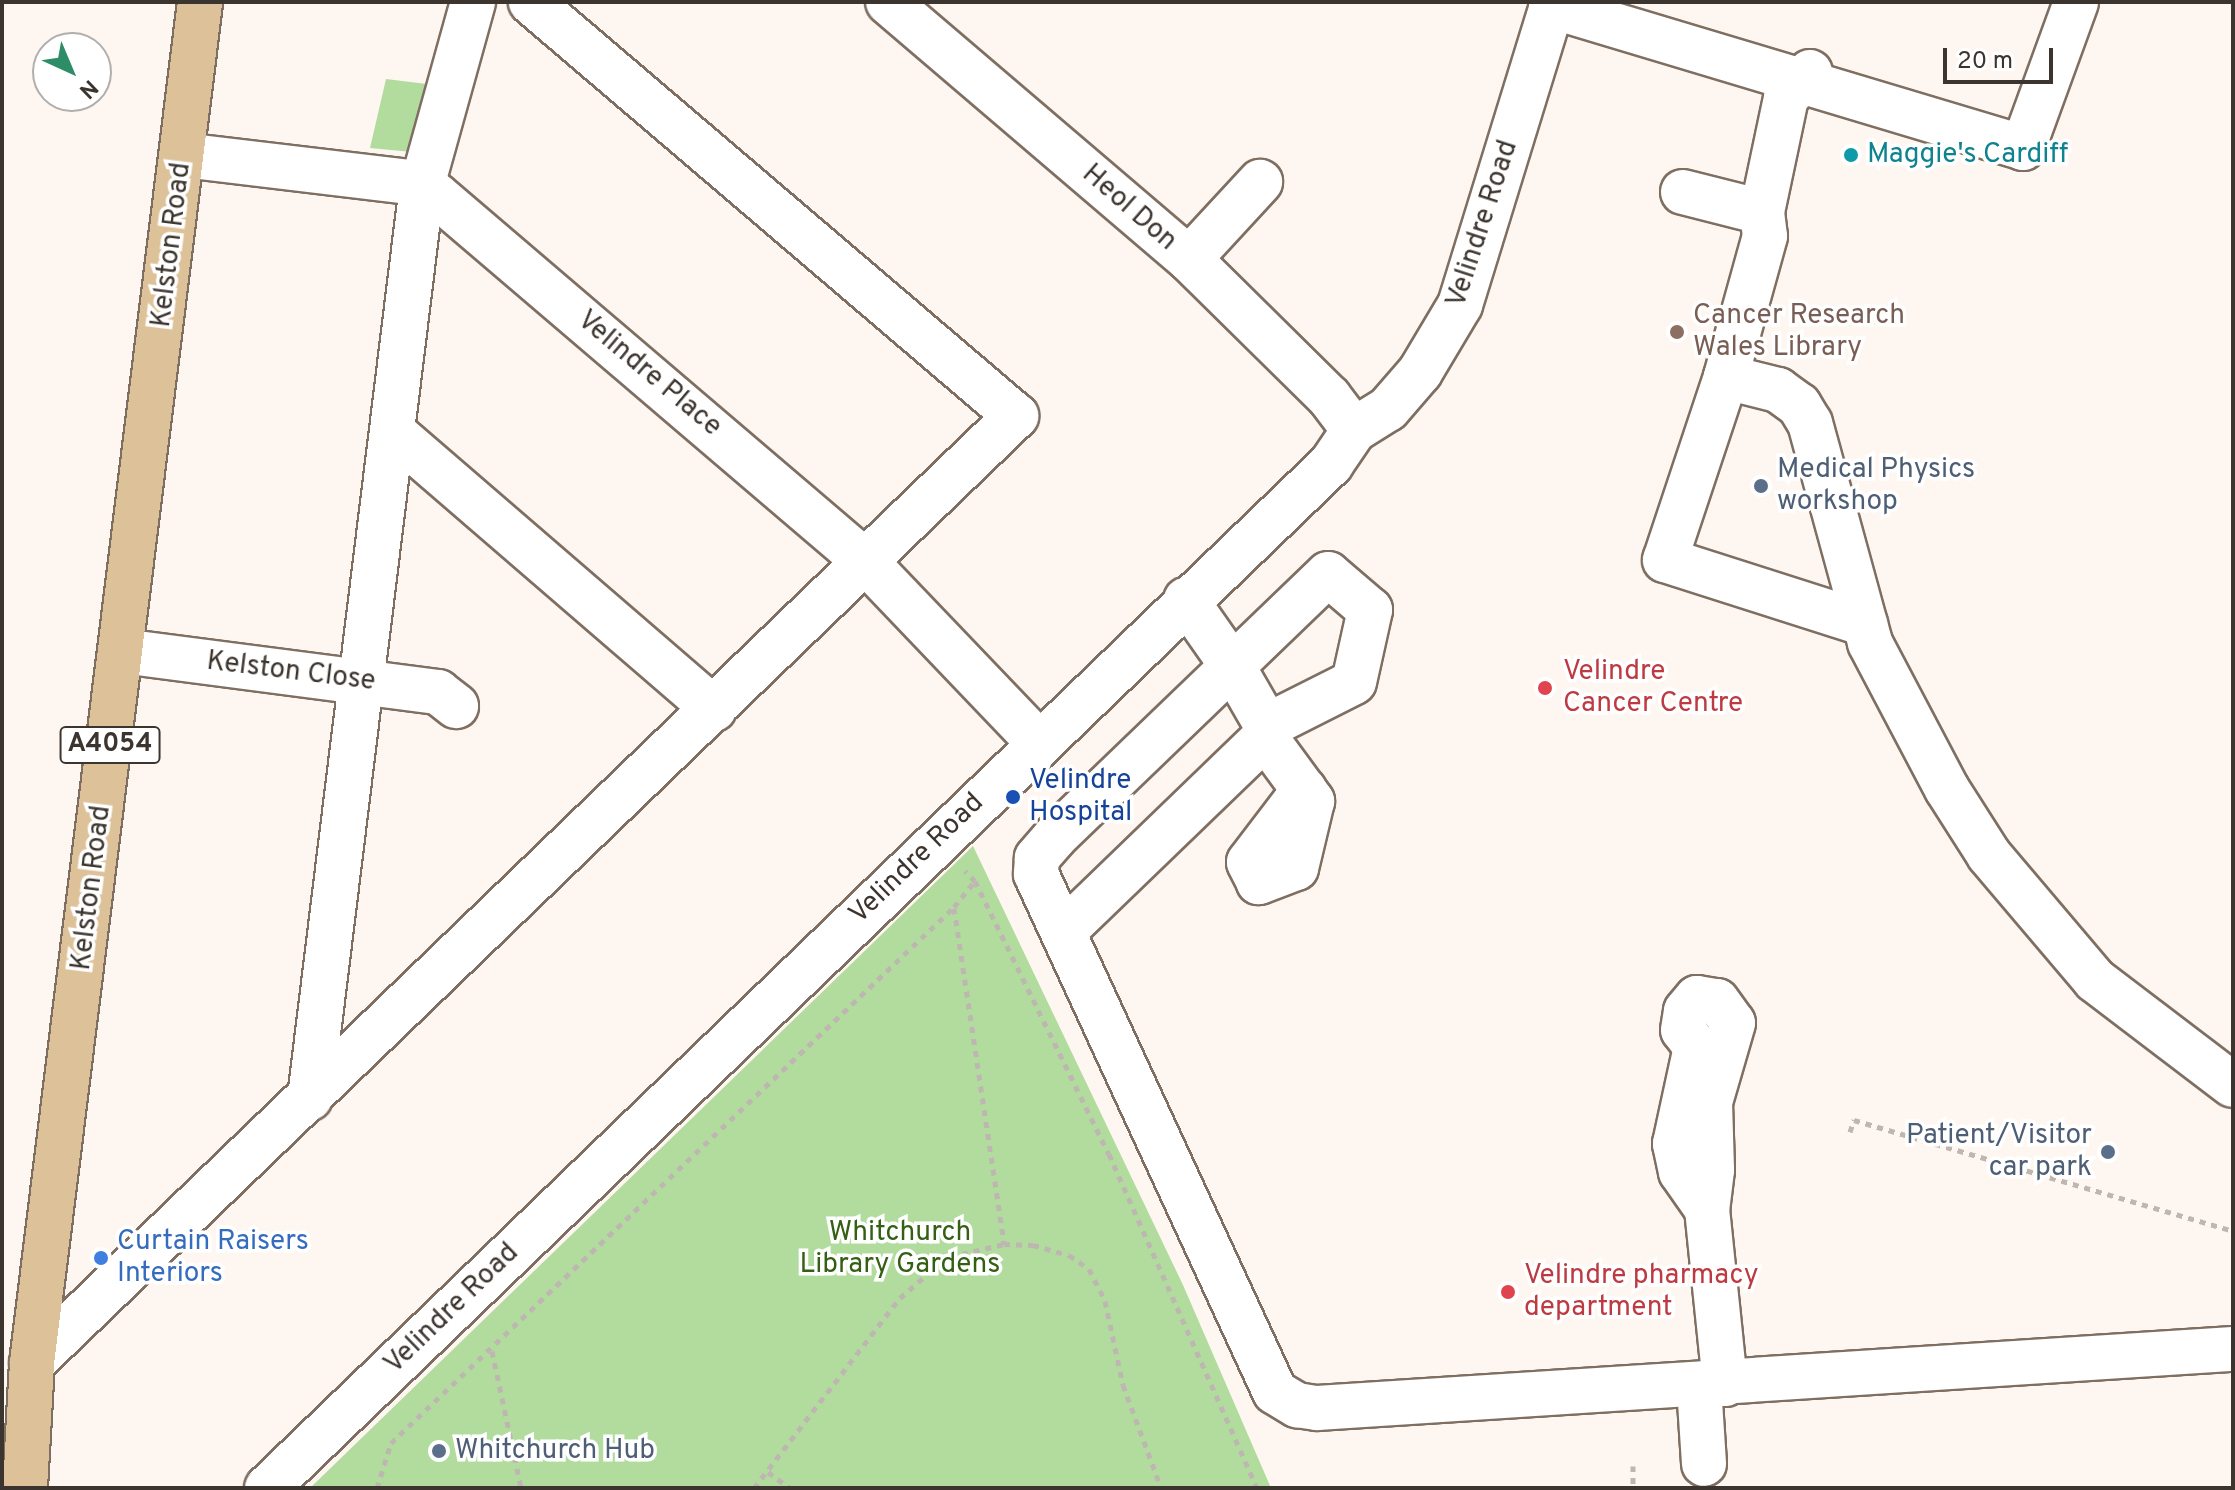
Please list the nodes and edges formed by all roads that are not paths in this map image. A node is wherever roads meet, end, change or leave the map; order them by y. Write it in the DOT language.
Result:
graph roads {
  1 [pos="200,2"];
  2 [pos="473,2"];
  3 [pos="531,2"];
  4 [pos="888,2"];
  5 [pos="2076,2"];
  6 [pos="1552,4"];
  7 [pos="1806,77"];
  8 [pos="183,155"];
  9 [pos="1260,182"];
  10 [pos="422,186"];
  11 [pos="1683,192"];
  12 [pos="1762,212"];
  13 [pos="1189,259"];
  14 [pos="1726,377"];
  15 [pos="1354,430"];
  16 [pos="393,432"];
  17 [pos="868,564"];
  18 [pos="1186,600"];
  19 [pos="1865,624"];
  20 [pos="122,651"];
  21 [pos="1233,667"];
  22 [pos="365,681"];
  23 [pos="456,706"];
  24 [pos="714,709"];
  25 [pos="1266,731"];
  26 [pos="1038,742"];
  27 [pos="1304,790"];
  28 [pos="1063,932"];
  29 [pos="2233,1085"];
  30 [pos="310,1098"];
  31 [pos="1707,1209"];
  32 [pos="2233,1349"];
  33 [pos="32,1363"];
  34 [pos="1712,1385"];
  35 [pos="1704,1464"];
  36 [pos="25,1488"];
  37 [pos="267,1488"];
  1 -- 8 [label="main road, Kelston Road / A4054"];
  2 -- 10 [label="street"];
  3 -- 17 [label="street"];
  4 -- 13 [label="street, Heol Don"];
  5 -- 7 [label="street"];
  6 -- 7 [label="street"];
  6 -- 15 [label="street, Velindre Road"];
  7 -- 12 [label="street"];
  8 -- 10 [label="street"];
  8 -- 20 [label="main road, Kelston Road / A4054"];
  9 -- 13 [label="street"];
  10 -- 16 [label="street"];
  10 -- 17 [label="street, Velindre Place"];
  11 -- 12 [label="street"];
  12 -- 14 [label="street"];
  13 -- 15 [label="street, Heol Don"];
  14 -- 19 [label="street"];
  14 -- 19 [label="street"];
  15 -- 18 [label="street, Velindre Road"];
  16 -- 22 [label="street"];
  16 -- 24 [label="street"];
  17 -- 24 [label="street"];
  17 -- 26 [label="street, Velindre Place"];
  18 -- 21 [label="street"];
  18 -- 26 [label="street, Velindre Road"];
  19 -- 29 [label="street"];
  20 -- 22 [label="street, Kelston Close"];
  20 -- 33 [label="main road, Kelston Road / A4054"];
  21 -- 25 [label="street"];
  21 -- 25 [label="street"];
  21 -- 28 [label="street"];
  22 -- 23 [label="street, Kelston Close"];
  22 -- 30 [label="street"];
  24 -- 30 [label="street"];
  25 -- 27 [label="street"];
  25 -- 28 [label="street"];
  26 -- 37 [label="street, Velindre Road"];
  28 -- 34 [label="street"];
  30 -- 33 [label="street"];
  31 -- 34 [label="street"];
  32 -- 34 [label="street"];
  33 -- 36 [label="main road, Kelston Road / A4054"];
  34 -- 35 [label="street"];
}
